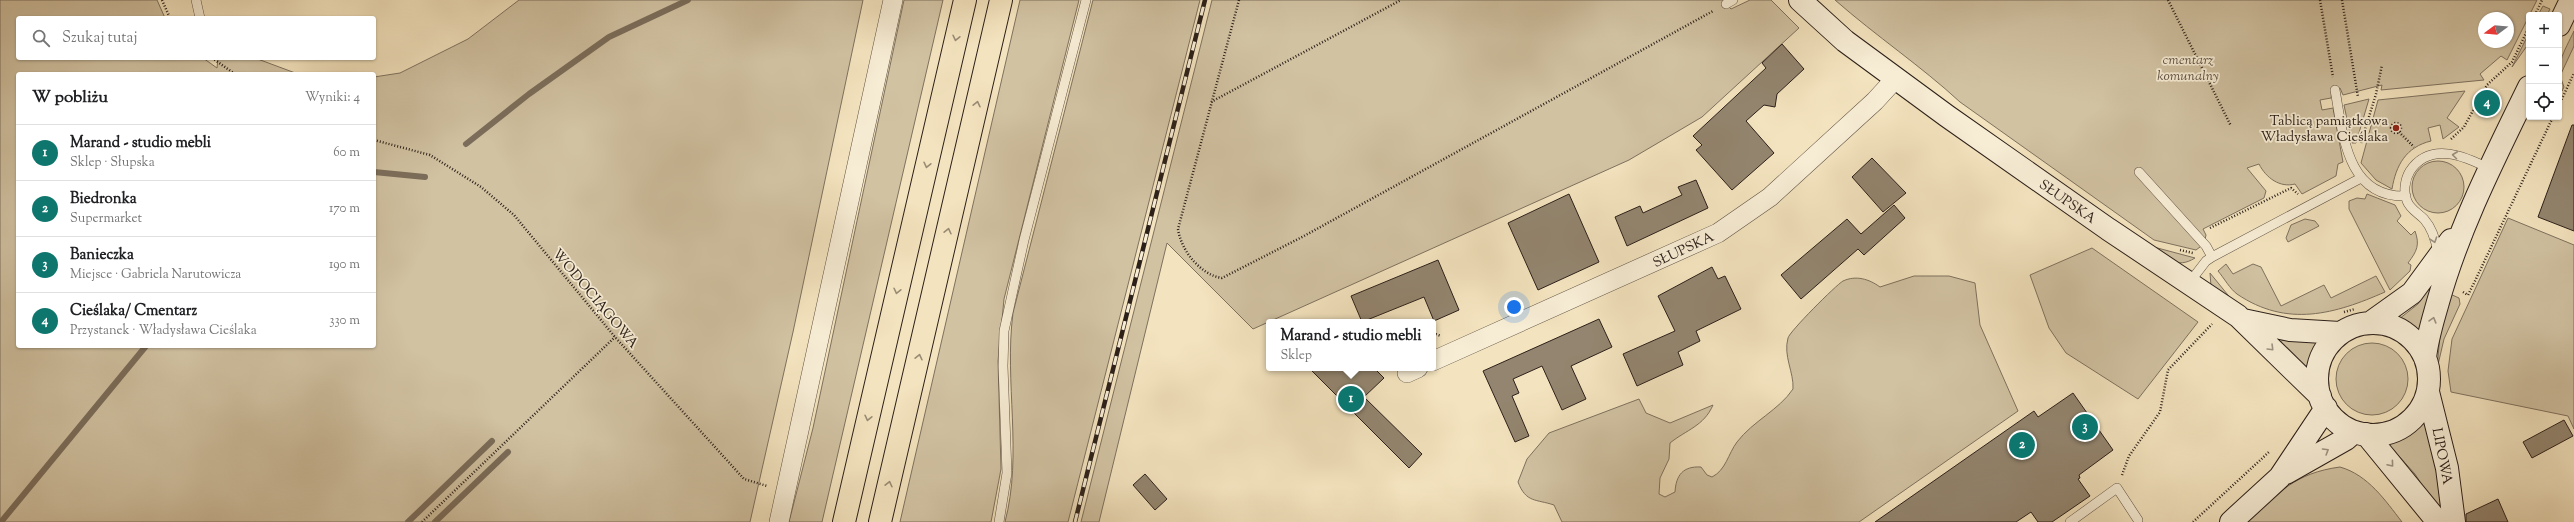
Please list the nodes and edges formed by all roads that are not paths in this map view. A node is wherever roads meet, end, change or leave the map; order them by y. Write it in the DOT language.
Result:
graph roads {
  1 [pos="196,0"];
  2 [pos="893,0"];
  3 [pos="964,0"];
  4 [pos="1001,0"];
  5 [pos="1086,0"];
  6 [pos="1800,0"];
  7 [pos="2571,0"];
  8 [pos="200,16"];
  9 [pos="2562,19"];
  10 [pos="1896,78"];
  11 [pos="2335,90"];
  12 [pos="2526,93"];
  13 [pos="2490,169"];
  14 [pos="2139,172"];
  15 [pos="2362,178"];
  16 [pos="2406,196"];
  17 [pos="2467,218"];
  18 [pos="2212,257"];
  19 [pos="2439,257"];
  20 [pos="2188,284"];
  21 [pos="2363,316"];
  22 [pos="2243,320"];
  23 [pos="2339,324"];
  24 [pos="2425,358"];
  25 [pos="1436,360"];
  26 [pos="2428,392"];
  27 [pos="2323,402"];
  28 [pos="2360,433"];
  29 [pos="2280,477"];
  30 [pos="2138,520"];
  31 [pos="778,522"];
  32 [pos="844,522"];
  33 [pos="880,522"];
  34 [pos="999,522"];
  35 [pos="2070,522"];
  36 [pos="2231,522"];
  37 [pos="2438,522"];
  38 [pos="2454,522"];
  1 -- 8 [label="lane"];
  2 -- 31 [label="street"];
  3 -- 32 [label="highway, one-way"];
  33 -- 4 [label="highway, one-way"];
  5 -- 34 [label="lane"];
  6 -- 10 [label="main road, SŁUPSKA"];
  7 -- 9 [label="main road"];
  10 -- 20 [label="main road, SŁUPSKA"];
  10 -- 25 [label="street, SŁUPSKA"];
  11 -- 15 [label="lane"];
  12 -- 13 [label="main road"];
  13 -- 16 [label="lane, one-way"];
  13 -- 17 [label="main road"];
  14 -- 18 [label="lane"];
  15 -- 16 [label="lane"];
  15 -- 18 [label="lane"];
  16 -- 19 [label="lane, one-way"];
  17 -- 19 [label="main road"];
  24 -- 17 [label="main road, one-way"];
  18 -- 20 [label="lane"];
  19 -- 21 [label="main road"];
  20 -- 22 [label="main road, SŁUPSKA"];
  21 -- 23 [label="main road"];
  21 -- 24 [label="main road"];
  22 -- 23 [label="main road, SŁUPSKA"];
  22 -- 27 [label="main road, SŁUPSKA, one-way"];
  23 -- 27 [label="main road"];
  24 -- 26 [label="main road"];
  26 -- 28 [label="main road"];
  26 -- 38 [label="main road, LIPOWA"];
  27 -- 28 [label="main road, SŁUPSKA"];
  27 -- 29 [label="main road"];
  29 -- 28 [label="main road, one-way"];
  28 -- 37 [label="main road, one-way"];
  29 -- 36 [label="main road"];
  30 -- 35 [label="lane"];
}
